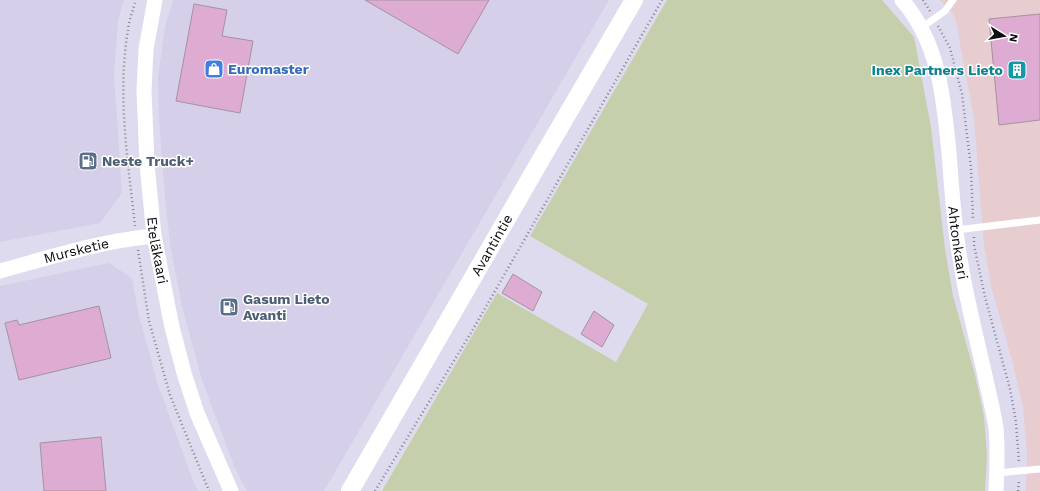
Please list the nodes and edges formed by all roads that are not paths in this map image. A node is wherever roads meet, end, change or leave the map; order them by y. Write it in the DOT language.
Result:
graph roads {
  1 [pos="155,0"];
  2 [pos="634,0"];
  3 [pos="902,0"];
  4 [pos="953,0"];
  5 [pos="921,28"];
  6 [pos="1040,220"];
  7 [pos="956,230"];
  8 [pos="154,236"];
  9 [pos="0,271"];
  10 [pos="1040,469"];
  11 [pos="997,473"];
  12 [pos="231,491"];
  13 [pos="350,491"];
  14 [pos="996,491"];
  1 -- 8 [label="street, Eteläkaari"];
  2 -- 13 [label="street, Avantintie"];
  3 -- 5 [label="street, Ahtonkaari"];
  4 -- 5 [label="lane"];
  5 -- 7 [label="street, Ahtonkaari"];
  6 -- 7 [label="lane"];
  7 -- 11 [label="street, Ahtonkaari"];
  8 -- 9 [label="street, Mursketie"];
  8 -- 12 [label="street, Eteläkaari"];
  10 -- 11 [label="lane"];
  11 -- 14 [label="street, Ahtonkaari"];
}
